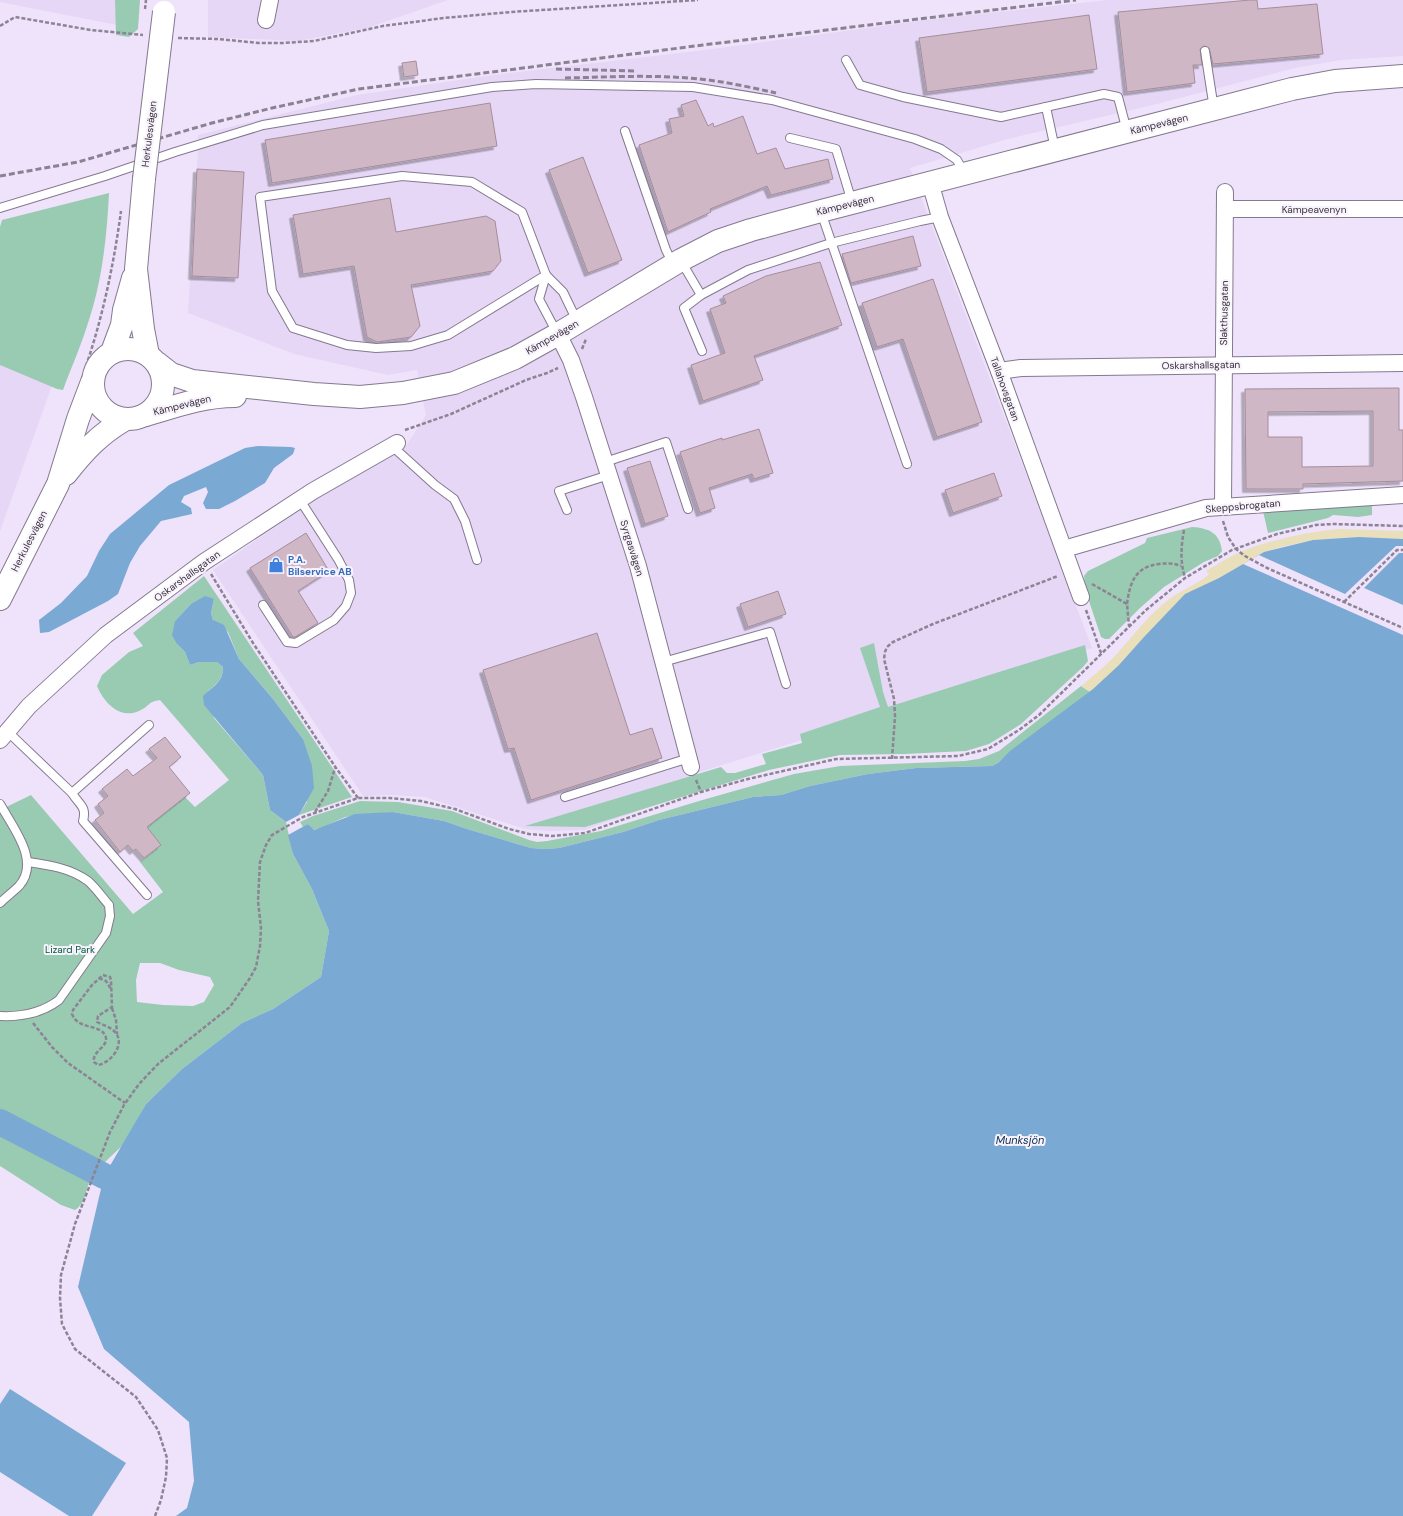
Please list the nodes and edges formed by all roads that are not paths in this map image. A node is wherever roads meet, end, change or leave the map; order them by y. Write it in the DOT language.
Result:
graph roads {
  1 [pos="270,0"];
  2 [pos="158,7"];
  3 [pos="266,20"];
  4 [pos="1205,52"];
  5 [pos="846,60"];
  6 [pos="1403,76"];
  7 [pos="1046,107"];
  8 [pos="1214,110"];
  9 [pos="625,131"];
  10 [pos="1127,132"];
  11 [pos="790,138"];
  12 [pos="1056,150"];
  13 [pos="964,174"];
  14 [pos="930,182"];
  15 [pos="1225,192"];
  16 [pos="852,203"];
  17 [pos="0,208"];
  18 [pos="1225,209"];
  19 [pos="1403,209"];
  20 [pos="821,211"];
  21 [pos="940,218"];
  22 [pos="831,243"];
  23 [pos="677,262"];
  24 [pos="136,269"];
  25 [pos="546,275"];
  26 [pos="701,295"];
  27 [pos="578,322"];
  28 [pos="558,334"];
  29 [pos="702,351"];
  30 [pos="112,352"];
  31 [pos="152,359"];
  32 [pos="1403,363"];
  33 [pos="1223,365"];
  34 [pos="999,371"];
  35 [pos="92,382"];
  36 [pos="314,394"];
  37 [pos="146,414"];
  38 [pos="124,420"];
  39 [pos="394,444"];
  40 [pos="907,464"];
  41 [pos="607,468"];
  42 [pos="58,484"];
  43 [pos="1403,495"];
  44 [pos="300,500"];
  45 [pos="1223,507"];
  46 [pos="688,509"];
  47 [pos="566,510"];
  48 [pos="1064,549"];
  49 [pos="477,560"];
  50 [pos="1081,597"];
  51 [pos="0,599"];
  52 [pos="263,605"];
  53 [pos="663,662"];
  54 [pos="786,684"];
  55 [pos="149,725"];
  56 [pos="4,735"];
  57 [pos="690,762"];
  58 [pos="72,793"];
  59 [pos="565,797"];
  60 [pos="0,804"];
  61 [pos="28,862"];
  62 [pos="147,895"];
  63 [pos="0,903"];
  64 [pos="0,1016"];
  1 -- 3 [label="street"];
  2 -- 24 [label="main road, Herkulesvägen, bridge"];
  4 -- 8 [label="lane"];
  5 -- 7 [label="lane"];
  6 -- 8 [label="main road, Kämpevägen"];
  7 -- 10 [label="lane"];
  7 -- 12 [label="lane"];
  8 -- 10 [label="main road, Kämpevägen"];
  9 -- 23 [label="lane"];
  10 -- 12 [label="main road, Kämpevägen"];
  11 -- 16 [label="lane"];
  12 -- 13 [label="main road, Kämpevägen"];
  13 -- 14 [label="main road, Kämpevägen"];
  13 -- 17 [label="lane"];
  14 -- 16 [label="main road, Kämpevägen"];
  14 -- 21 [label="street, Tallahovsgatan"];
  15 -- 18 [label="street, Slakthusgatan"];
  16 -- 20 [label="main road, Kämpevägen"];
  18 -- 19 [label="street, Kämpeavenyn"];
  18 -- 33 [label="street, Slakthusgatan"];
  20 -- 22 [label="lane"];
  20 -- 23 [label="main road, Kämpevägen"];
  21 -- 22 [label="lane"];
  21 -- 34 [label="street, Tallahovsgatan"];
  22 -- 26 [label="lane"];
  22 -- 40 [label="lane"];
  23 -- 26 [label="lane"];
  23 -- 27 [label="main road, Kämpevägen"];
  24 -- 30 [label="main road, Herkulesvägen"];
  24 -- 31 [label="main road, Herkulesvägen"];
  25 -- 25 [label="lane"];
  25 -- 27 [label="lane"];
  25 -- 28 [label="lane"];
  26 -- 29 [label="lane"];
  27 -- 28 [label="main road, Kämpevägen"];
  28 -- 36 [label="main road, Kämpevägen"];
  28 -- 41 [label="street, Syrgasvägen"];
  30 -- 31 [label="main road"];
  30 -- 35 [label="main road"];
  31 -- 36 [label="main road, Kämpevägen"];
  31 -- 37 [label="main road"];
  32 -- 33 [label="street, Oskarshallsgatan"];
  33 -- 34 [label="street, Oskarshallsgatan"];
  33 -- 45 [label="street, Slakthusgatan"];
  34 -- 48 [label="street, Tallahovsgatan"];
  35 -- 38 [label="main road"];
  35 -- 42 [label="main road, Herkulesvägen"];
  36 -- 37 [label="main road, Kämpevägen"];
  37 -- 38 [label="main road"];
  38 -- 42 [label="main road, Herkulesvägen"];
  39 -- 44 [label="street, Oskarshallsgatan"];
  39 -- 49 [label="lane"];
  41 -- 46 [label="lane"];
  41 -- 47 [label="lane"];
  41 -- 53 [label="street, Syrgasvägen"];
  42 -- 51 [label="main road, Herkulesvägen"];
  43 -- 45 [label="street, Skeppsbrogatan"];
  44 -- 52 [label="lane"];
  44 -- 56 [label="street, Oskarshallsgatan"];
  45 -- 48 [label="street, Skeppsbrogatan"];
  48 -- 50 [label="street, Tallahovsgatan"];
  53 -- 54 [label="lane"];
  53 -- 57 [label="street, Syrgasvägen"];
  55 -- 58 [label="lane"];
  56 -- 58 [label="lane"];
  57 -- 59 [label="lane"];
  58 -- 62 [label="lane"];
  60 -- 61 [label="lane"];
  61 -- 63 [label="lane"];
  61 -- 64 [label="lane"];
}
